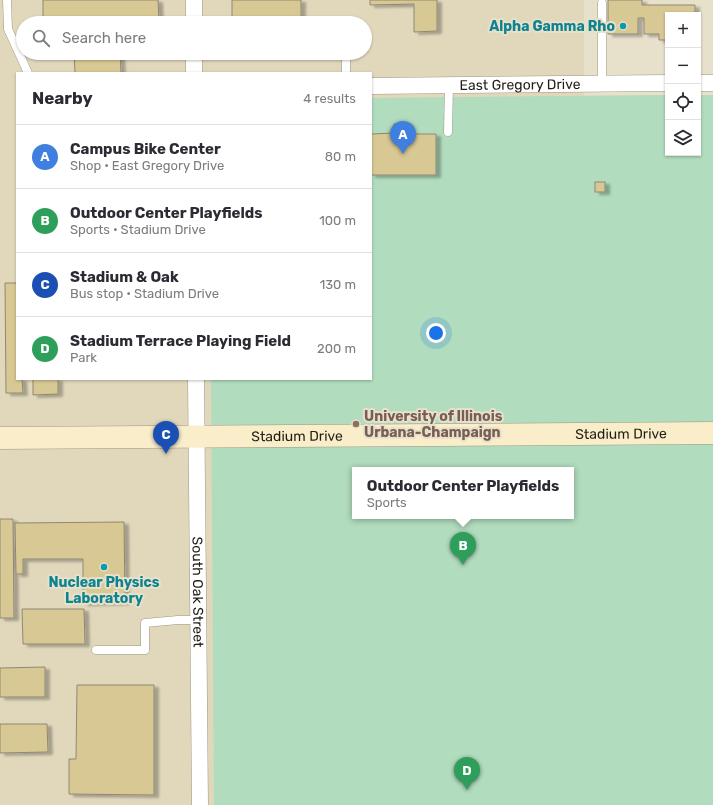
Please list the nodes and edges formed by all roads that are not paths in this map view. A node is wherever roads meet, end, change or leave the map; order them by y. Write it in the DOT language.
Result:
graph roads {
  1 [pos="7,0"];
  2 [pos="194,0"];
  3 [pos="602,3"];
  4 [pos="194,16"];
  5 [pos="16,47"];
  6 [pos="22,60"];
  7 [pos="194,60"];
  8 [pos="346,60"];
  9 [pos="28,72"];
  10 [pos="194,72"];
  11 [pos="346,72"];
  12 [pos="602,83"];
  13 [pos="665,83"];
  14 [pos="701,83"];
  15 [pos="713,83"];
  16 [pos="449,85"];
  17 [pos="372,86"];
  18 [pos="448,132"];
  19 [pos="196,380"];
  20 [pos="713,433"];
  21 [pos="197,437"];
  22 [pos="0,438"];
  23 [pos="199,620"];
  24 [pos="96,650"];
  25 [pos="200,805"];
  1 -- 5 [label="lane"];
  2 -- 4 [label="street"];
  3 -- 12 [label="lane"];
  6 -- 9 [label="lane"];
  7 -- 10 [label="street"];
  8 -- 11 [label="lane"];
  12 -- 13 [label="street, East Gregory Drive"];
  12 -- 16 [label="street, East Gregory Drive"];
  14 -- 15 [label="street"];
  16 -- 17 [label="street, East Gregory Drive"];
  16 -- 18 [label="lane"];
  19 -- 21 [label="street, South Oak Street"];
  20 -- 21 [label="street, Stadium Drive"];
  21 -- 22 [label="street, Stadium Drive"];
  21 -- 23 [label="street, South Oak Street"];
  23 -- 24 [label="lane"];
  23 -- 25 [label="street, South Oak Street"];
}
